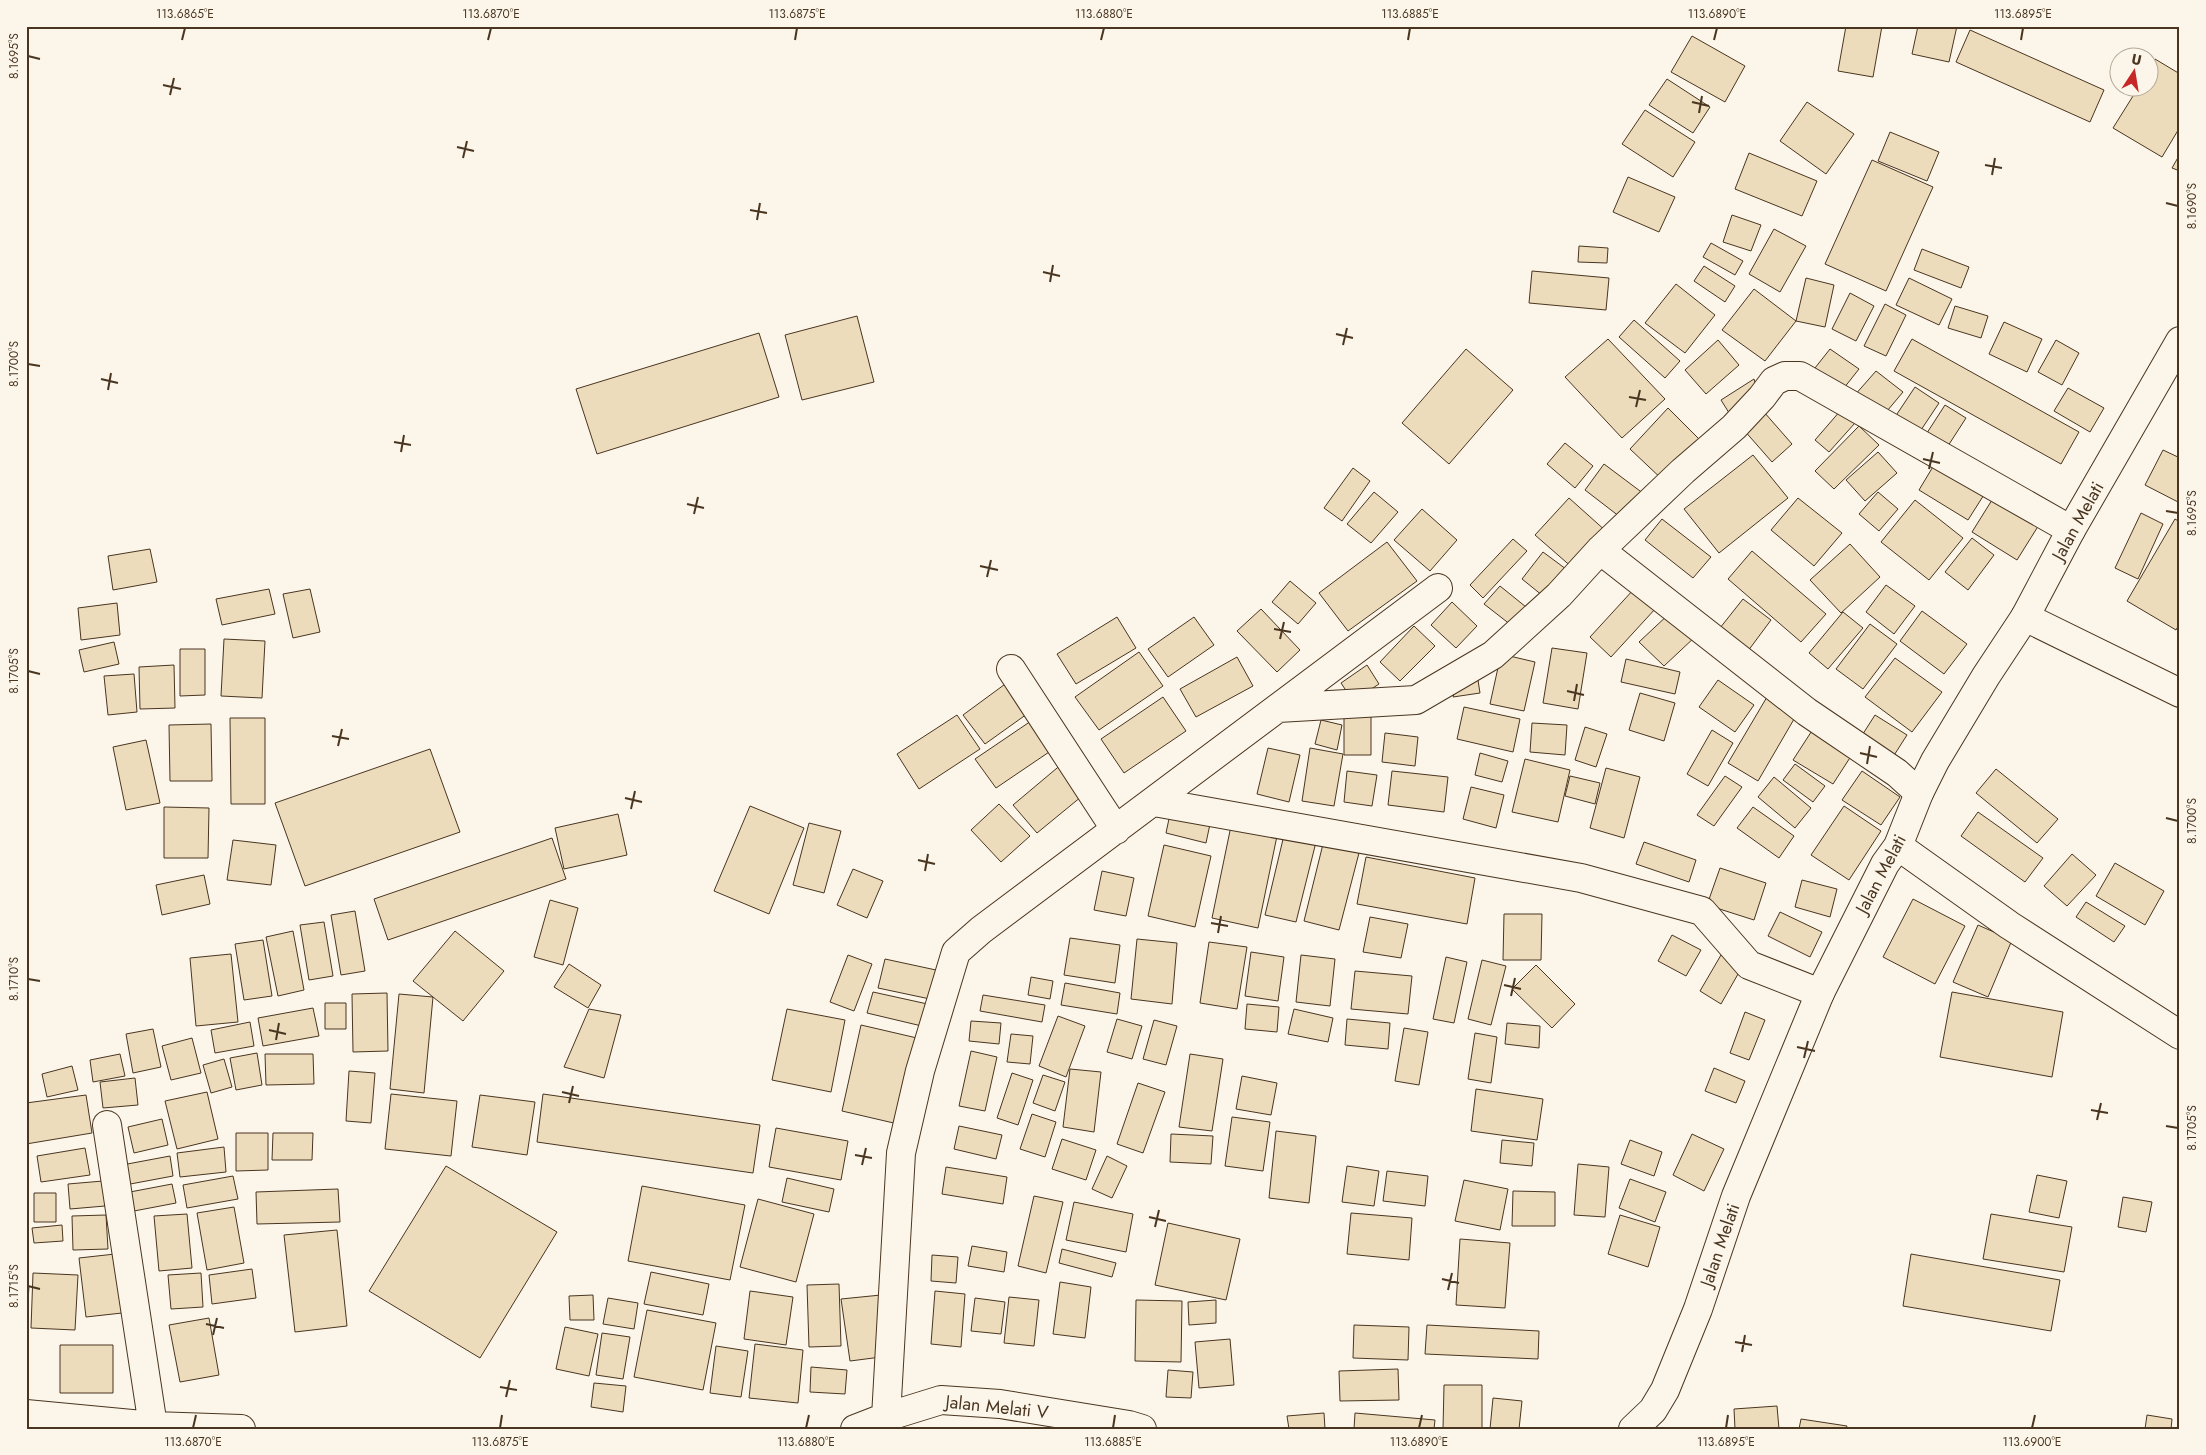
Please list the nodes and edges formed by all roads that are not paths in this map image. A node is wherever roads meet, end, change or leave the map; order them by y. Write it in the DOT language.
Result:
graph roads {
  1 [pos="2180,342"];
  2 [pos="2072,530"];
  3 [pos="1600,550"];
  4 [pos="1438,588"];
  5 [pos="2025,617"];
  6 [pos="1011,669"];
  7 [pos="2180,693"];
  8 [pos="1278,708"];
  9 [pos="1919,793"];
  10 [pos="1154,802"];
  11 [pos="1116,830"];
  12 [pos="1898,846"];
  13 [pos="1820,993"];
  14 [pos="2180,1035"];
  15 [pos="107,1125"];
  16 [pos="26,1414"];
  17 [pos="886,1416"];
  18 [pos="153,1426"];
  19 [pos="241,1429"];
  20 [pos="855,1429"];
  21 [pos="1142,1429"];
  22 [pos="1633,1429"];
  1 -- 2 [label="street, Jalan Melati"];
  2 -- 3 [label="street"];
  2 -- 5 [label="street, Jalan Melati"];
  3 -- 8 [label="street"];
  3 -- 9 [label="street"];
  4 -- 8 [label="street"];
  5 -- 7 [label="street"];
  5 -- 9 [label="street, Jalan Melati"];
  6 -- 11 [label="street"];
  8 -- 10 [label="street"];
  9 -- 12 [label="street, Jalan Melati"];
  10 -- 11 [label="street"];
  10 -- 13 [label="street"];
  11 -- 17 [label="street"];
  12 -- 13 [label="street, Jalan Melati"];
  12 -- 14 [label="street"];
  13 -- 22 [label="street, Jalan Melati"];
  15 -- 18 [label="street"];
  16 -- 18 [label="street"];
  17 -- 20 [label="street, Jalan Melati V"];
  17 -- 21 [label="street, Jalan Melati V"];
  18 -- 19 [label="street"];
}
